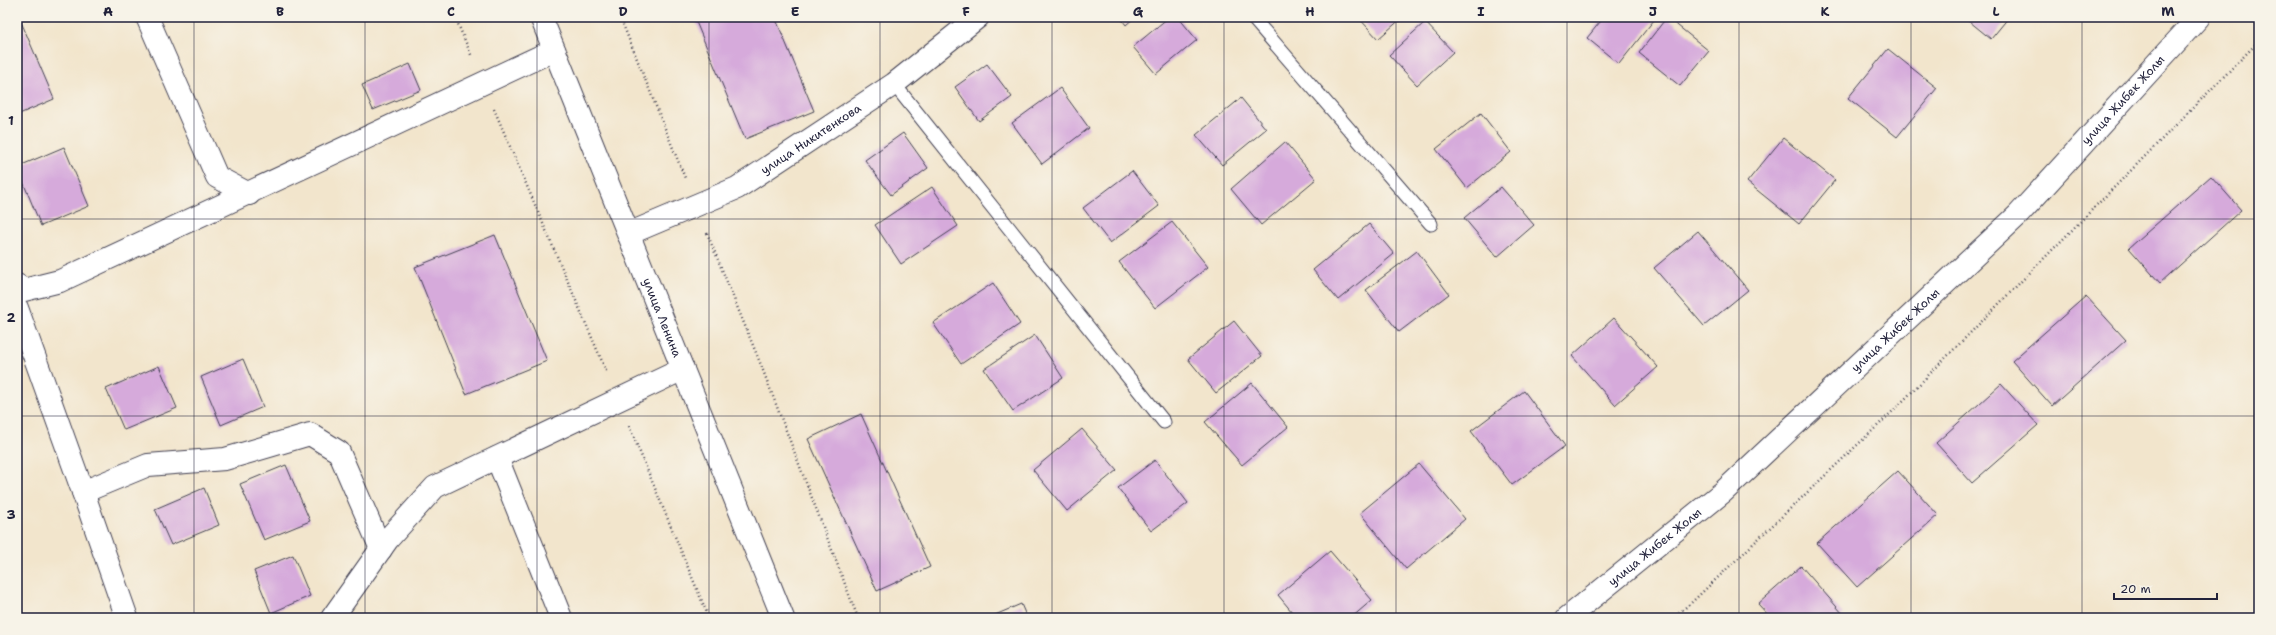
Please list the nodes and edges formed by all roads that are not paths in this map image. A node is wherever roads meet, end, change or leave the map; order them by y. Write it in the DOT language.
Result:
graph roads {
  1 [pos="147,17"];
  2 [pos="541,17"];
  3 [pos="978,17"];
  4 [pos="1252,17"];
  5 [pos="2199,17"];
  6 [pos="554,50"];
  7 [pos="894,84"];
  8 [pos="249,194"];
  9 [pos="1431,224"];
  10 [pos="628,234"];
  11 [pos="17,285"];
  12 [pos="17,308"];
  13 [pos="683,369"];
  14 [pos="1164,422"];
  15 [pos="497,458"];
  16 [pos="83,492"];
  17 [pos="381,549"];
  18 [pos="127,618"];
  19 [pos="332,618"];
  20 [pos="561,618"];
  21 [pos="783,618"];
  22 [pos="1567,618"];
  1 -- 8 [label="street"];
  2 -- 6 [label="street, улица Ленина"];
  3 -- 7 [label="street, улица Никитенкова"];
  4 -- 9 [label="lane"];
  5 -- 22 [label="street, улица Жибек Жолы"];
  6 -- 8 [label="street"];
  6 -- 10 [label="street, улица Ленина"];
  7 -- 10 [label="street, улица Никитенкова"];
  7 -- 14 [label="lane"];
  8 -- 11 [label="street"];
  10 -- 13 [label="street, улица Ленина"];
  12 -- 16 [label="street"];
  13 -- 15 [label="street"];
  13 -- 21 [label="street, улица Ленина"];
  15 -- 17 [label="street"];
  15 -- 20 [label="street"];
  16 -- 17 [label="street"];
  16 -- 18 [label="street"];
  17 -- 19 [label="street"];
}
